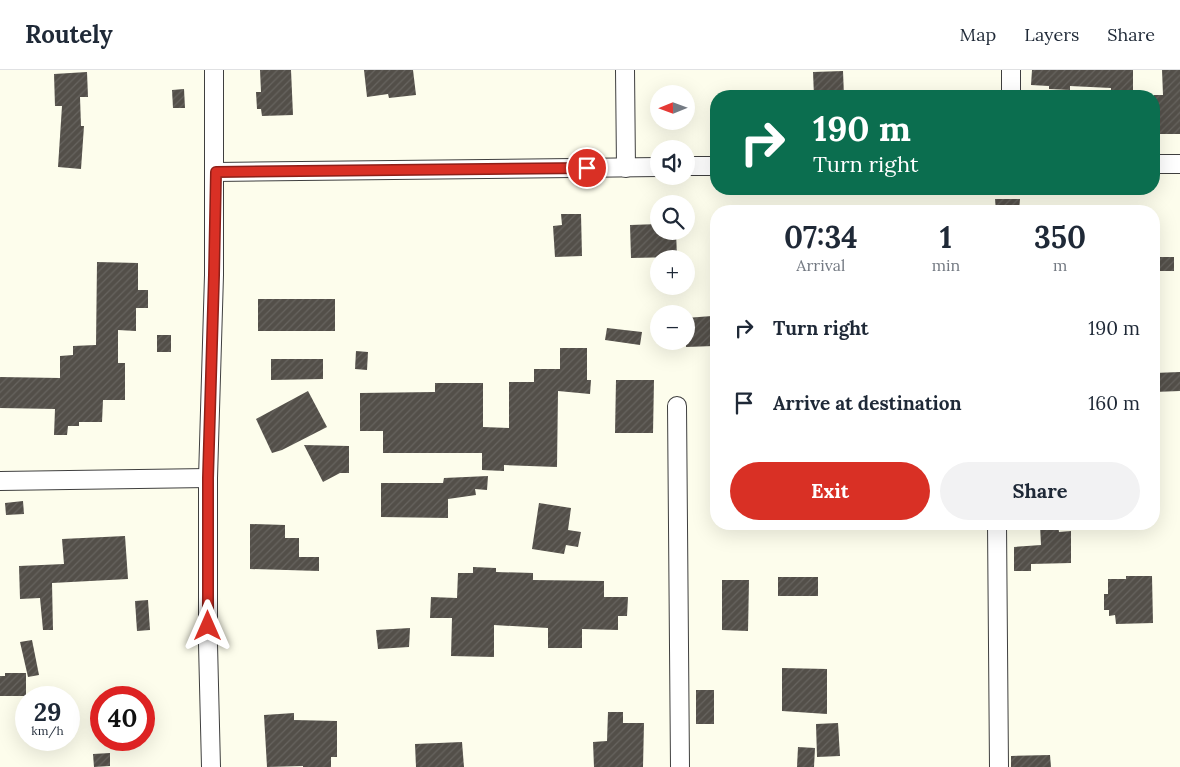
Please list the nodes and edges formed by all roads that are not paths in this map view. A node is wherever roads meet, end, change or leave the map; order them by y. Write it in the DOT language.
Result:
graph roads {
  1 [pos="214,70"];
  2 [pos="625,70"];
  3 [pos="1011,70"];
  4 [pos="1011,90"];
  5 [pos="1160,164"];
  6 [pos="1180,164"];
  7 [pos="695,166"];
  8 [pos="710,166"];
  9 [pos="650,167"];
  10 [pos="626,168"];
  11 [pos="216,172"];
  12 [pos="677,406"];
  13 [pos="208,478"];
  14 [pos="0,481"];
  15 [pos="997,530"];
  16 [pos="211,767"];
  17 [pos="680,767"];
  18 [pos="1000,767"];
  1 -- 11 [label="street"];
  2 -- 10 [label="street"];
  3 -- 4 [label="street"];
  5 -- 6 [label="street"];
  7 -- 8 [label="street"];
  9 -- 10 [label="street"];
  10 -- 11 [label="street"];
  11 -- 13 [label="street"];
  12 -- 17 [label="street"];
  13 -- 14 [label="street"];
  13 -- 16 [label="street"];
  15 -- 18 [label="street"];
}
